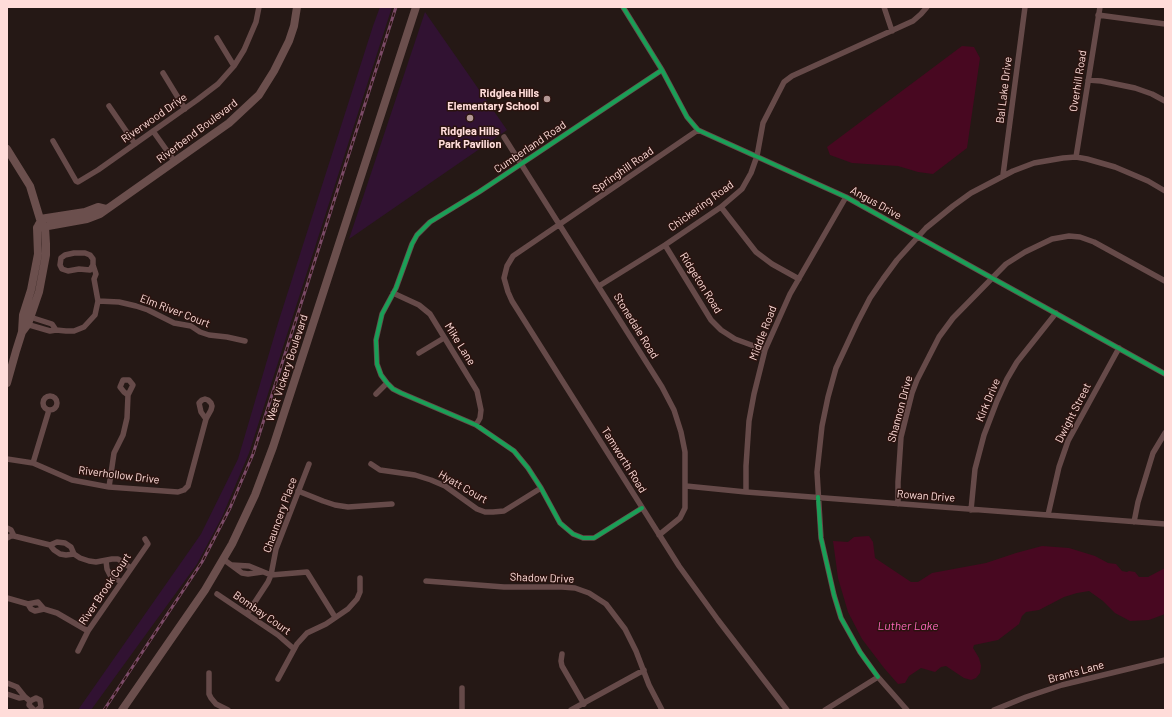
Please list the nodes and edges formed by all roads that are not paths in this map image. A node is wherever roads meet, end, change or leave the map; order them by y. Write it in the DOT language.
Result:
graph roads {
  1 [pos="259,7"];
  2 [pos="297,7"];
  3 [pos="416,7"];
  4 [pos="623,7"];
  5 [pos="884,7"];
  6 [pos="927,7"];
  7 [pos="1025,7"];
  8 [pos="1100,7"];
  9 [pos="1098,15"];
  10 [pos="1165,24"];
  11 [pos="892,31"];
  12 [pos="217,38"];
  13 [pos="234,66"];
  14 [pos="662,70"];
  15 [pos="163,73"];
  16 [pos="1088,80"];
  17 [pos="1165,101"];
  18 [pos="108,106"];
  19 [pos="186,108"];
  20 [pos="698,130"];
  21 [pos="153,131"];
  22 [pos="504,137"];
  23 [pos="53,141"];
  24 [pos="135,144"];
  25 [pos="7,149"];
  26 [pos="757,156"];
  27 [pos="1076,157"];
  28 [pos="175,162"];
  29 [pos="521,164"];
  30 [pos="1003,175"];
  31 [pos="1165,191"];
  32 [pos="846,197"];
  33 [pos="720,207"];
  34 [pos="106,209"];
  35 [pos="40,219"];
  36 [pos="560,225"];
  37 [pos="41,227"];
  38 [pos="918,236"];
  39 [pos="665,245"];
  40 [pos="91,268"];
  41 [pos="992,277"];
  42 [pos="799,279"];
  43 [pos="1165,281"];
  44 [pos="599,286"];
  45 [pos="393,293"];
  46 [pos="98,301"];
  47 [pos="1056,313"];
  48 [pos="26,320"];
  49 [pos="444,338"];
  50 [pos="245,342"];
  51 [pos="1119,348"];
  52 [pos="765,350"];
  53 [pos="419,353"];
  54 [pos="1165,374"];
  55 [pos="7,383"];
  56 [pos="387,383"];
  57 [pos="376,394"];
  58 [pos="128,395"];
  59 [pos="49,410"];
  60 [pos="206,419"];
  61 [pos="476,425"];
  62 [pos="1165,434"];
  63 [pos="7,459"];
  64 [pos="33,463"];
  65 [pos="309,464"];
  66 [pos="371,464"];
  67 [pos="686,486"];
  68 [pos="109,487"];
  69 [pos="541,488"];
  70 [pos="298,491"];
  71 [pos="746,492"];
  72 [pos="818,498"];
  73 [pos="392,504"];
  74 [pos="898,504"];
  75 [pos="642,508"];
  76 [pos="971,510"];
  77 [pos="1048,515"];
  78 [pos="1134,522"];
  79 [pos="1165,524"];
  80 [pos="7,528"];
  81 [pos="659,535"];
  82 [pos="14,536"];
  83 [pos="7,538"];
  84 [pos="145,539"];
  85 [pos="50,545"];
  86 [pos="74,554"];
  87 [pos="223,559"];
  88 [pos="106,560"];
  89 [pos="131,568"];
  90 [pos="271,575"];
  91 [pos="360,578"];
  92 [pos="426,581"];
  93 [pos="121,582"];
  94 [pos="217,594"];
  95 [pos="7,598"];
  96 [pos="247,614"];
  97 [pos="335,617"];
  98 [pos="88,631"];
  99 [pos="294,649"];
  100 [pos="78,651"];
  101 [pos="562,654"];
  102 [pos="1165,660"];
  103 [pos="644,670"];
  104 [pos="209,674"];
  105 [pos="878,676"];
  106 [pos="278,679"];
  107 [pos="7,684"];
  108 [pos="462,688"];
  109 [pos="7,694"];
  110 [pos="27,699"];
  111 [pos="584,704"];
  112 [pos="34,710"];
  113 [pos="37,710"];
  114 [pos="122,710"];
  115 [pos="228,710"];
  116 [pos="462,710"];
  117 [pos="571,710"];
  118 [pos="662,710"];
  119 [pos="787,710"];
  120 [pos="825,710"];
  121 [pos="907,710"];
  122 [pos="994,710"];
  1 -- 13 [label="street, Riverwood Drive"];
  2 -- 28 [label="main road, Riverbend Boulevard"];
  3 -- 87 [label="main road, West Vickery Boulevard"];
  4 -- 14 [label="street, Angus Drive"];
  5 -- 11 [label="street"];
  6 -- 11 [label="street, Chickering Road"];
  7 -- 30 [label="street, Bal Lake Drive"];
  8 -- 9 [label="street, Overhill Road"];
  9 -- 10 [label="street"];
  9 -- 16 [label="street, Overhill Road"];
  11 -- 26 [label="street, Chickering Road"];
  12 -- 13 [label="street"];
  13 -- 19 [label="street, Riverwood Drive"];
  14 -- 20 [label="street, Angus Drive"];
  14 -- 29 [label="street, Cumberland Road"];
  15 -- 19 [label="street"];
  16 -- 17 [label="street"];
  16 -- 27 [label="street, Overhill Road"];
  18 -- 24 [label="street"];
  19 -- 21 [label="street, Riverwood Drive"];
  20 -- 26 [label="street, Angus Drive"];
  20 -- 36 [label="street, Springhill Road"];
  21 -- 24 [label="street, Riverwood Drive"];
  21 -- 28 [label="street"];
  22 -- 29 [label="street, Stonedale Road"];
  23 -- 24 [label="street, Riverwood Drive"];
  25 -- 35 [label="main road"];
  26 -- 32 [label="street, Angus Drive"];
  26 -- 33 [label="street, Chickering Road"];
  27 -- 30 [label="street"];
  27 -- 31 [label="street"];
  28 -- 34 [label="main road, Riverbend Boulevard"];
  29 -- 36 [label="street, Stonedale Road"];
  29 -- 45 [label="street, Cumberland Road"];
  30 -- 38 [label="street"];
  32 -- 38 [label="street, Angus Drive"];
  32 -- 42 [label="street, Middle Road"];
  33 -- 39 [label="street, Chickering Road"];
  33 -- 42 [label="street"];
  34 -- 35 [label="main road, Riverbend Boulevard"];
  34 -- 37 [label="main road, Riverbend Boulevard"];
  35 -- 37 [label="main road"];
  36 -- 44 [label="street, Stonedale Road"];
  36 -- 75 [label="street, Tamworth Road"];
  37 -- 48 [label="main road"];
  38 -- 41 [label="street, Angus Drive"];
  38 -- 72 [label="street"];
  39 -- 44 [label="street, Chickering Road"];
  39 -- 52 [label="street, Ridgeton Road"];
  40 -- 40 [label="street"];
  40 -- 46 [label="street"];
  41 -- 43 [label="street, Shannon Drive"];
  41 -- 47 [label="street, Angus Drive"];
  41 -- 74 [label="street, Shannon Drive"];
  42 -- 52 [label="street, Middle Road"];
  44 -- 67 [label="street, Stonedale Road"];
  45 -- 49 [label="street, Mike Lane"];
  45 -- 56 [label="street, Cumberland Road"];
  46 -- 48 [label="street"];
  46 -- 50 [label="street, Elm River Court"];
  47 -- 51 [label="street, Angus Drive"];
  47 -- 76 [label="street, Kirk Drive"];
  48 -- 55 [label="main road"];
  49 -- 53 [label="street"];
  49 -- 61 [label="street, Mike Lane"];
  51 -- 54 [label="street, Angus Drive"];
  51 -- 77 [label="street, Dwight Street"];
  52 -- 71 [label="street, Middle Road"];
  56 -- 57 [label="street"];
  56 -- 61 [label="street"];
  58 -- 68 [label="street"];
  59 -- 64 [label="street"];
  60 -- 68 [label="street, Riverhollow Drive"];
  61 -- 69 [label="street"];
  62 -- 78 [label="street"];
  63 -- 64 [label="street, Riverhollow Drive"];
  64 -- 68 [label="street, Riverhollow Drive"];
  65 -- 70 [label="street, Chauncery Place"];
  66 -- 69 [label="street, Hyatt Court"];
  67 -- 71 [label="street, Rowan Drive"];
  67 -- 81 [label="street, Stonedale Road"];
  69 -- 75 [label="street"];
  70 -- 73 [label="street"];
  70 -- 90 [label="street, Chauncery Place"];
  71 -- 72 [label="street, Rowan Drive"];
  72 -- 74 [label="street, Rowan Drive"];
  72 -- 105 [label="street"];
  74 -- 76 [label="street, Rowan Drive"];
  75 -- 81 [label="street, Tamworth Road"];
  76 -- 77 [label="street, Rowan Drive"];
  77 -- 78 [label="street, Rowan Drive"];
  78 -- 79 [label="street, Rowan Drive"];
  80 -- 82 [label="street"];
  81 -- 119 [label="street, Tamworth Road"];
  82 -- 83 [label="street"];
  82 -- 85 [label="street"];
  84 -- 89 [label="street, River Brook Court"];
  85 -- 86 [label="street"];
  85 -- 86 [label="street"];
  86 -- 88 [label="street"];
  87 -- 90 [label="street"];
  87 -- 114 [label="main road, West Vickery Boulevard"];
  88 -- 89 [label="street"];
  88 -- 93 [label="street"];
  89 -- 93 [label="street, River Brook Court"];
  90 -- 96 [label="street, Chauncery Place"];
  90 -- 97 [label="street"];
  91 -- 97 [label="street"];
  92 -- 103 [label="street, Shadow Drive"];
  93 -- 98 [label="street, River Brook Court"];
  94 -- 96 [label="street, Bombay Court"];
  95 -- 98 [label="street"];
  96 -- 99 [label="street, Bombay Court"];
  97 -- 99 [label="street"];
  98 -- 100 [label="street, River Brook Court"];
  99 -- 106 [label="street"];
  101 -- 111 [label="street"];
  102 -- 122 [label="street, Brants Lane"];
  103 -- 111 [label="street"];
  103 -- 118 [label="street, Shadow Drive"];
  104 -- 115 [label="street"];
  105 -- 120 [label="street"];
  105 -- 121 [label="street"];
  107 -- 110 [label="street"];
  108 -- 116 [label="street"];
  109 -- 110 [label="street"];
  110 -- 112 [label="street"];
  110 -- 113 [label="street"];
  111 -- 117 [label="street"];
}
